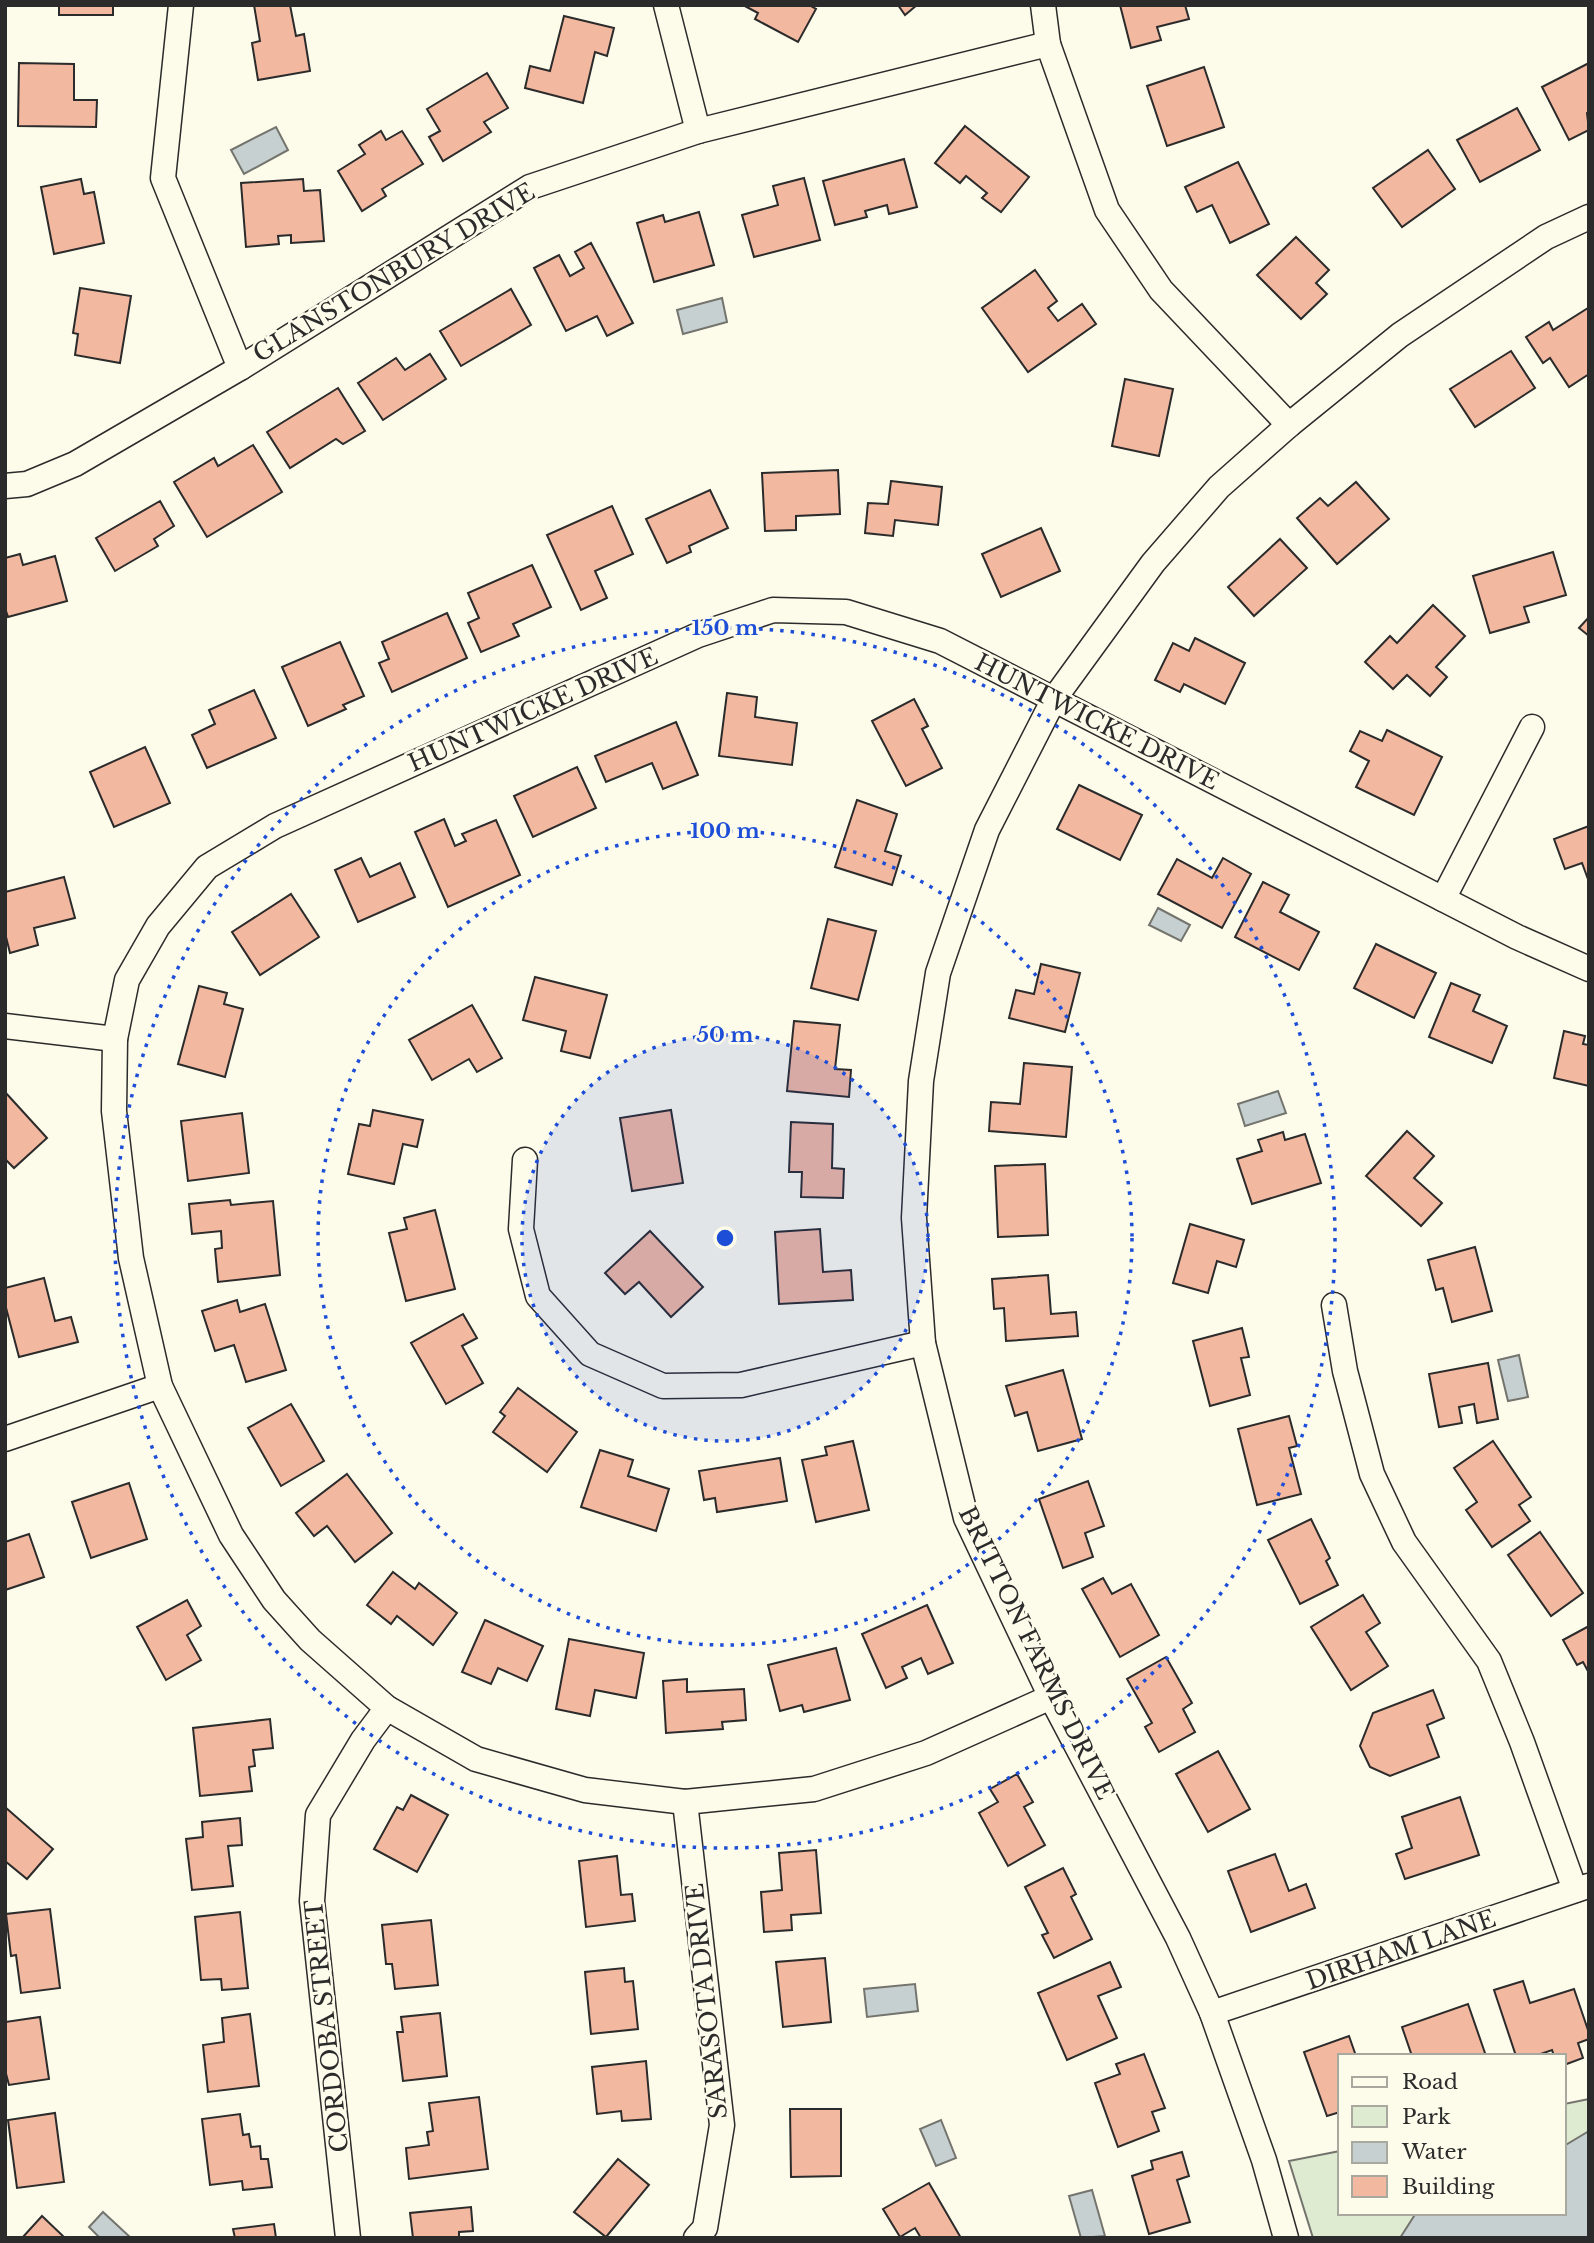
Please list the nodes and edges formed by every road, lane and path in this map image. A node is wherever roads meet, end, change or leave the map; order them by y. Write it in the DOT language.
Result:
graph roads {
  1 [pos="181,5"];
  2 [pos="666,5"];
  3 [pos="1043,5"];
  4 [pos="1048,44"];
  5 [pos="698,131"];
  6 [pos="1589,217"];
  7 [pos="240,368"];
  8 [pos="1289,425"];
  9 [pos="5,486"];
  10 [pos="1054,699"];
  11 [pos="1532,727"];
  12 [pos="1443,899"];
  13 [pos="1589,969"];
  14 [pos="5,1026"];
  15 [pos="115,1039"];
  16 [pos="524,1160"];
  17 [pos="1334,1305"];
  18 [pos="923,1343"];
  19 [pos="160,1386"];
  20 [pos="5,1439"];
  21 [pos="1051,1697"];
  22 [pos="387,1708"];
  23 [pos="685,1802"];
  24 [pos="1582,1888"];
  25 [pos="1212,2013"];
  26 [pos="708,2234"];
  27 [pos="348,2238"];
  28 [pos="1286,2238"];
  1 -- 7 [label="street"];
  2 -- 5 [label="street"];
  3 -- 4 [label="street"];
  4 -- 5 [label="street, GLANSTONBURY DRIVE"];
  4 -- 8 [label="street"];
  5 -- 7 [label="street, GLANSTONBURY DRIVE"];
  6 -- 8 [label="street, BRITTON FARMS DRIVE"];
  7 -- 9 [label="street, GLANSTONBURY DRIVE"];
  8 -- 10 [label="street, BRITTON FARMS DRIVE"];
  10 -- 12 [label="street, HUNTWICKE DRIVE"];
  10 -- 15 [label="street, HUNTWICKE DRIVE"];
  10 -- 18 [label="street, BRITTON FARMS DRIVE"];
  11 -- 12 [label="street"];
  12 -- 13 [label="street, HUNTWICKE DRIVE"];
  14 -- 15 [label="street"];
  15 -- 19 [label="street, HUNTWICKE DRIVE"];
  16 -- 18 [label="street"];
  17 -- 24 [label="street"];
  18 -- 21 [label="street, BRITTON FARMS DRIVE"];
  19 -- 20 [label="street"];
  19 -- 22 [label="street, HUNTWICKE DRIVE"];
  21 -- 23 [label="street, HUNTWICKE DRIVE"];
  21 -- 25 [label="street, BRITTON FARMS DRIVE"];
  22 -- 23 [label="street, HUNTWICKE DRIVE"];
  22 -- 27 [label="street, CORDOBA STREET"];
  23 -- 26 [label="street, SARASOTA DRIVE"];
  24 -- 25 [label="street, DIRHAM LANE"];
  25 -- 28 [label="street, BRITTON FARMS DRIVE"];
}
